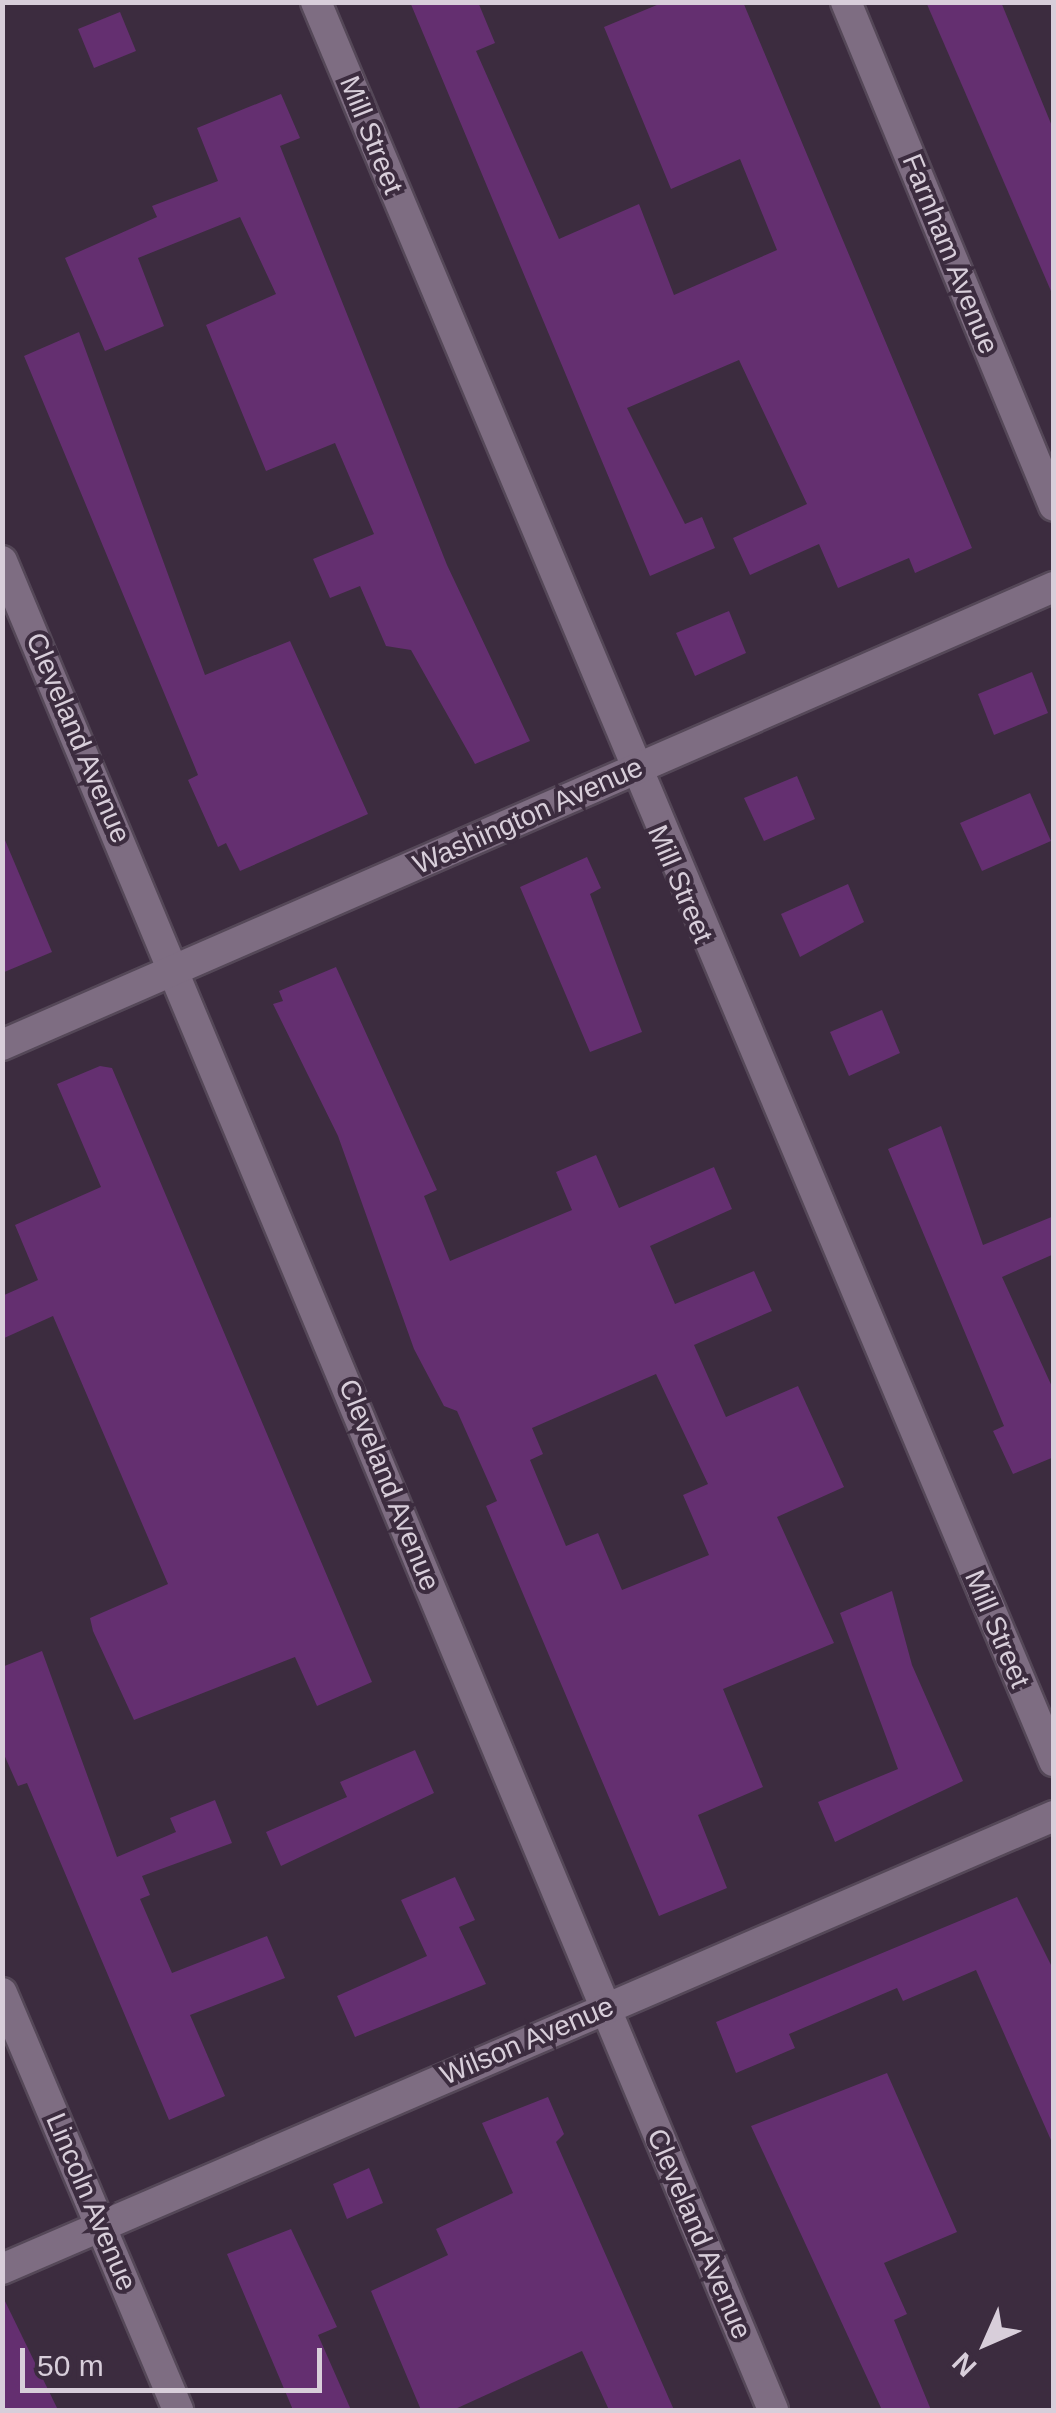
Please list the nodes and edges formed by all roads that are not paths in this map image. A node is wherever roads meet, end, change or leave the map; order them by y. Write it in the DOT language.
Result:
graph roads {
  1 [pos="316,2"];
  2 [pos="846,2"];
  3 [pos="1054,506"];
  4 [pos="2,561"];
  5 [pos="1054,588"];
  6 [pos="634,771"];
  7 [pos="176,970"];
  8 [pos="2,1045"];
  9 [pos="1054,1761"];
  10 [pos="1054,1816"];
  11 [pos="2,1993"];
  12 [pos="604,2008"];
  13 [pos="102,2226"];
  14 [pos="2,2269"];
  15 [pos="178,2410"];
  16 [pos="773,2410"];
  1 -- 6 [label="street, Mill Street"];
  2 -- 3 [label="street, Farnham Avenue"];
  4 -- 7 [label="street, Cleveland Avenue"];
  5 -- 6 [label="street, Washington Avenue"];
  6 -- 7 [label="street, Washington Avenue"];
  6 -- 9 [label="street, Mill Street"];
  7 -- 8 [label="street, Washington Avenue"];
  7 -- 12 [label="street, Cleveland Avenue"];
  10 -- 12 [label="street, Wilson Avenue"];
  11 -- 13 [label="street, Lincoln Avenue"];
  12 -- 13 [label="street, Wilson Avenue"];
  12 -- 16 [label="street, Cleveland Avenue"];
  13 -- 14 [label="street, Wilson Avenue"];
  13 -- 15 [label="street, Lincoln Avenue"];
}
